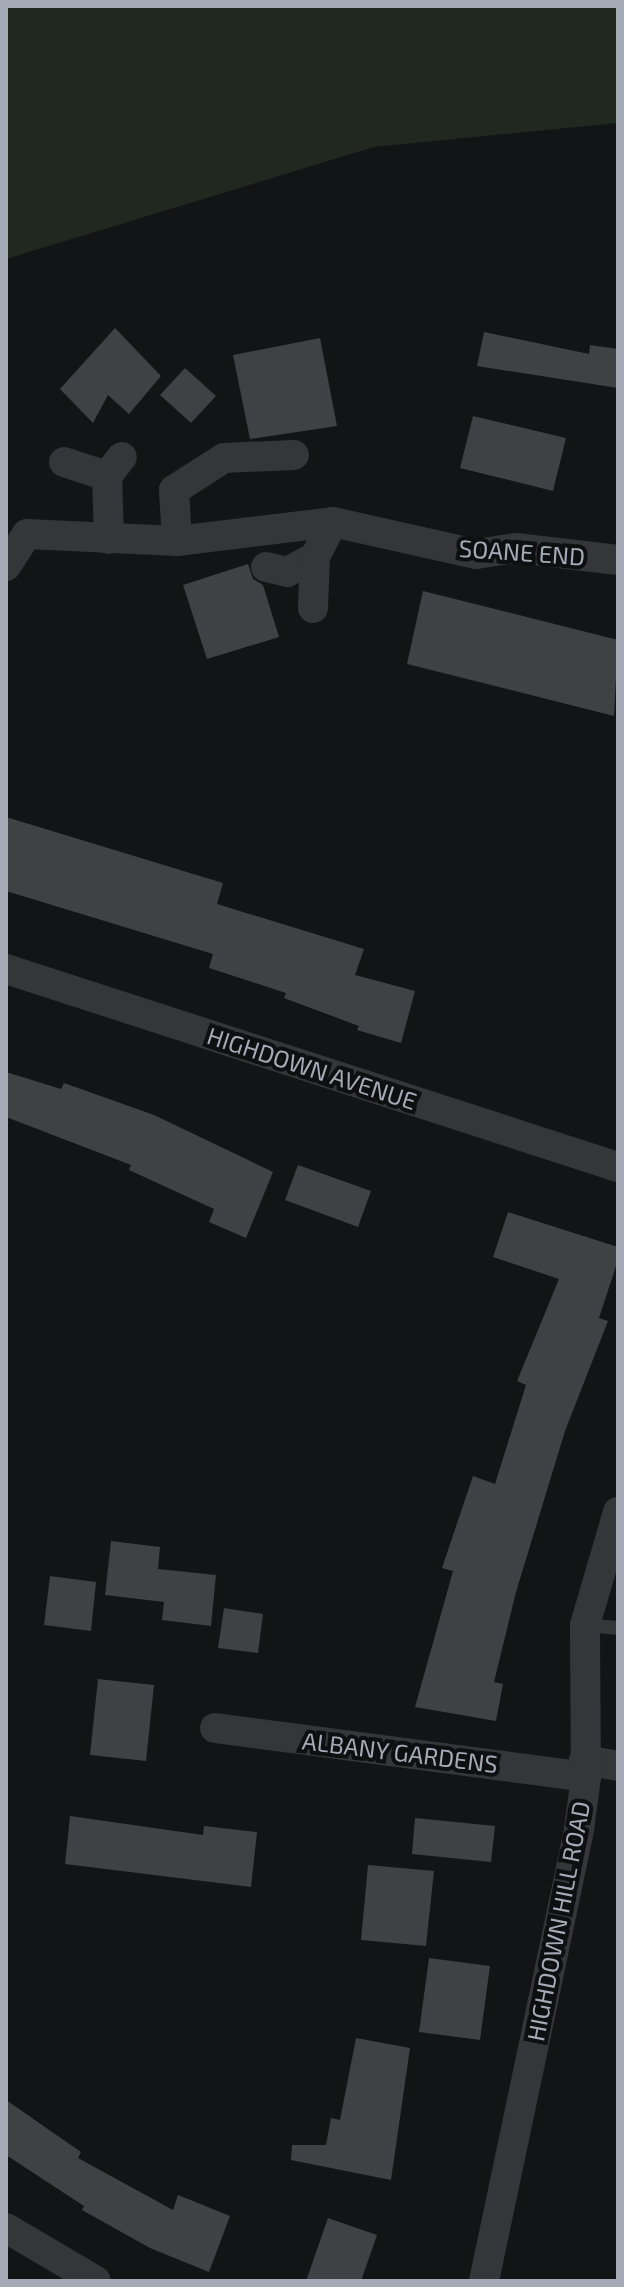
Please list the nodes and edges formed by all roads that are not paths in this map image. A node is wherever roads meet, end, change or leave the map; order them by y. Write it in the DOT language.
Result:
graph roads {
  1 [pos="294,455"];
  2 [pos="64,462"];
  3 [pos="333,522"];
  4 [pos="109,539"];
  5 [pos="177,541"];
  6 [pos="315,557"];
  7 [pos="618,560"];
  8 [pos="6,566"];
  9 [pos="266,567"];
  10 [pos="313,608"];
  11 [pos="6,969"];
  12 [pos="618,1167"];
  13 [pos="614,1531"];
  14 [pos="585,1625"];
  15 [pos="618,1628"];
  16 [pos="215,1728"];
  17 [pos="603,1762"];
  18 [pos="6,2228"];
  19 [pos="96,2281"];
  20 [pos="484,2281"];
  1 -- 5 [label="street"];
  2 -- 4 [label="street"];
  3 -- 5 [label="street, SOANE END"];
  3 -- 6 [label="street"];
  3 -- 7 [label="street, SOANE END"];
  4 -- 5 [label="street, SOANE END"];
  4 -- 8 [label="street, SOANE END"];
  6 -- 9 [label="street"];
  6 -- 10 [label="street"];
  11 -- 12 [label="street, HIGHDOWN AVENUE"];
  13 -- 14 [label="street, HIGHDOWN HILL ROAD"];
  14 -- 15 [label="lane"];
  14 -- 17 [label="street, HIGHDOWN HILL ROAD"];
  16 -- 17 [label="street, ALBANY GARDENS"];
  17 -- 20 [label="street, HIGHDOWN HILL ROAD"];
  18 -- 19 [label="street"];
}
